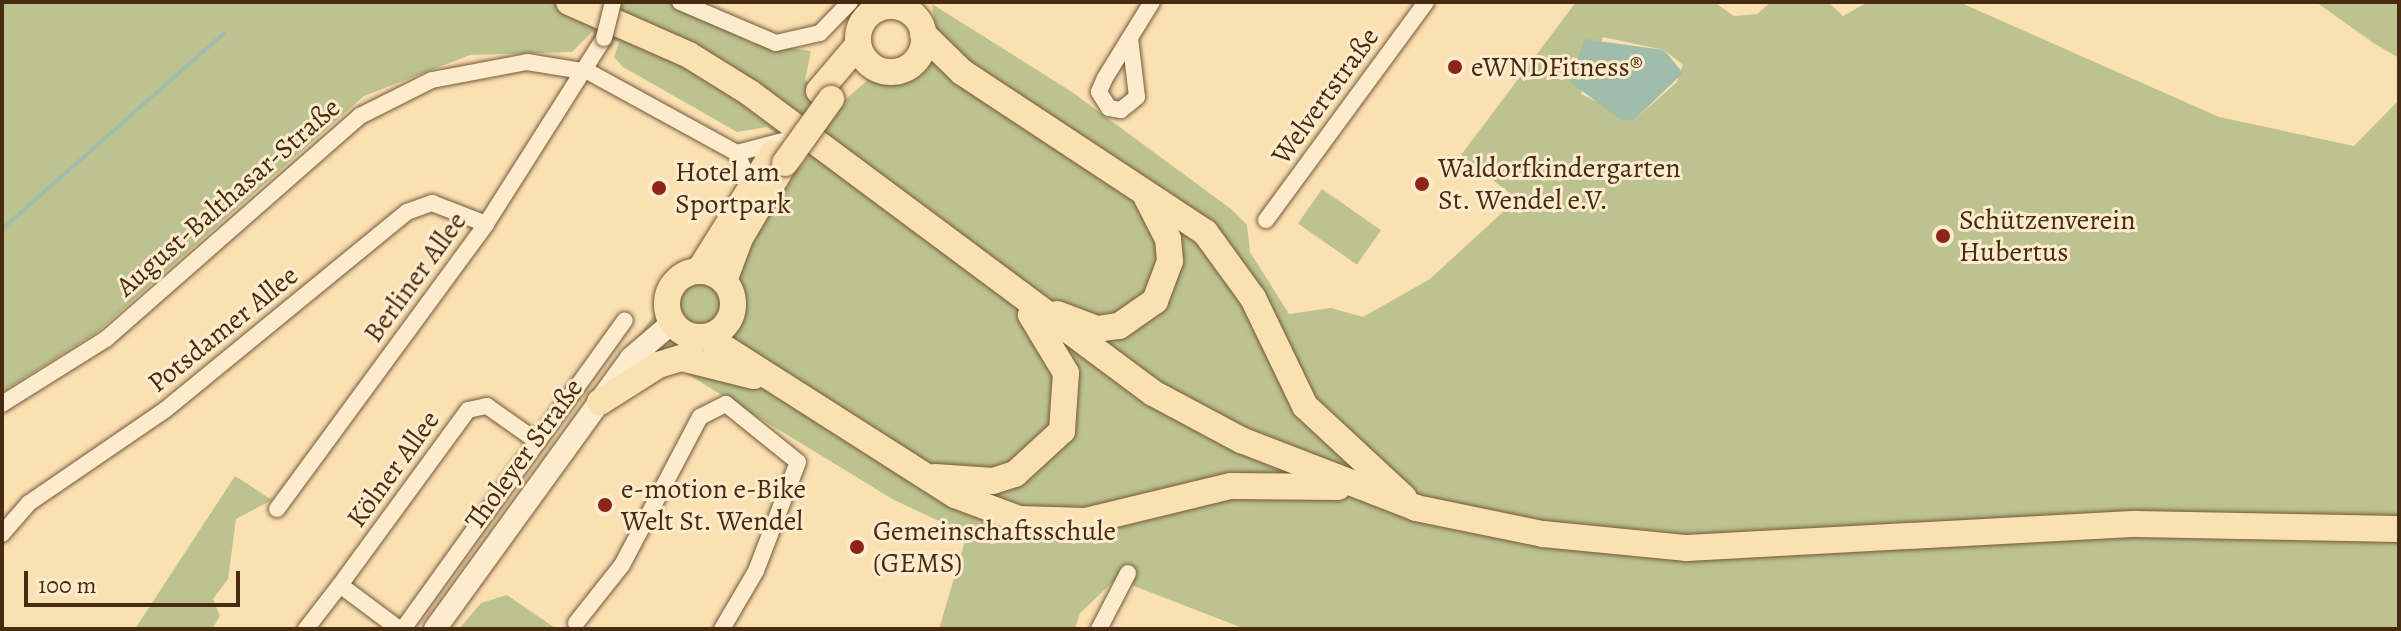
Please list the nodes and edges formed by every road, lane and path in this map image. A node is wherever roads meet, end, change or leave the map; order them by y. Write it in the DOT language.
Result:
graph roads {
  1 [pos="569,2"];
  2 [pos="613,2"];
  3 [pos="680,2"];
  4 [pos="850,2"];
  5 [pos="1152,2"];
  6 [pos="1426,2"];
  7 [pos="899,4"];
  8 [pos="923,34"];
  9 [pos="1130,38"];
  10 [pos="858,45"];
  11 [pos="912,63"];
  12 [pos="878,69"];
  13 [pos="589,72"];
  14 [pos="962,72"];
  15 [pos="825,95"];
  16 [pos="780,152"];
  17 [pos="737,153"];
  18 [pos="749,183"];
  19 [pos="1145,193"];
  20 [pos="1266,220"];
  21 [pos="486,224"];
  22 [pos="699,271"];
  23 [pos="724,281"];
  24 [pos="1016,295"];
  25 [pos="625,320"];
  26 [pos="672,323"];
  27 [pos="717,330"];
  28 [pos="780,384"];
  29 [pos="600,402"];
  30 [pos="2,404"];
  31 [pos="538,442"];
  32 [pos="928,475"];
  33 [pos="1353,486"];
  34 [pos="1416,508"];
  35 [pos="277,509"];
  36 [pos="2399,529"];
  37 [pos="2,534"];
  38 [pos="1128,573"];
  39 [pos="340,585"];
  40 [pos="576,623"];
  41 [pos="306,629"];
  42 [pos="401,629"];
  43 [pos="435,629"];
  44 [pos="722,629"];
  45 [pos="1099,629"];
  1 -- 24 [label="main road"];
  2 -- 13 [label="street, Berliner Allee, bridge"];
  3 -- 4 [label="street"];
  5 -- 9 [label="street"];
  6 -- 20 [label="street, Welvertstraße"];
  7 -- 8 [label="main road"];
  7 -- 10 [label="main road"];
  8 -- 11 [label="main road"];
  8 -- 14 [label="main road"];
  10 -- 12 [label="main road"];
  10 -- 15 [label="main road"];
  11 -- 12 [label="main road"];
  11 -- 14 [label="main road"];
  12 -- 15 [label="main road"];
  13 -- 17 [label="street, August-Balthasar-Straße"];
  13 -- 21 [label="street, Berliner Allee"];
  13 -- 30 [label="street, August-Balthasar-Straße"];
  14 -- 19 [label="main road"];
  15 -- 16 [label="main road"];
  16 -- 17 [label="street"];
  16 -- 18 [label="main road"];
  16 -- 23 [label="main road"];
  17 -- 18 [label="street"];
  18 -- 22 [label="main road"];
  19 -- 24 [label="main road"];
  19 -- 34 [label="main road"];
  21 -- 35 [label="street, Berliner Allee"];
  21 -- 37 [label="street, Potsdamer Allee"];
  22 -- 23 [label="main road"];
  22 -- 26 [label="main road"];
  23 -- 27 [label="main road"];
  24 -- 32 [label="main road"];
  24 -- 33 [label="main road"];
  25 -- 31 [label="street"];
  26 -- 27 [label="main road"];
  26 -- 29 [label="main road, Tholeyer Straße"];
  27 -- 28 [label="main road"];
  28 -- 29 [label="main road"];
  28 -- 32 [label="main road"];
  29 -- 43 [label="main road, Tholeyer Straße"];
  31 -- 39 [label="street, Kölner Allee"];
  31 -- 42 [label="street"];
  32 -- 33 [label="main road"];
  33 -- 34 [label="main road"];
  34 -- 36 [label="main road"];
  38 -- 45 [label="street"];
  39 -- 41 [label="street, Kölner Allee"];
  39 -- 42 [label="street"];
  40 -- 44 [label="street"];
}
